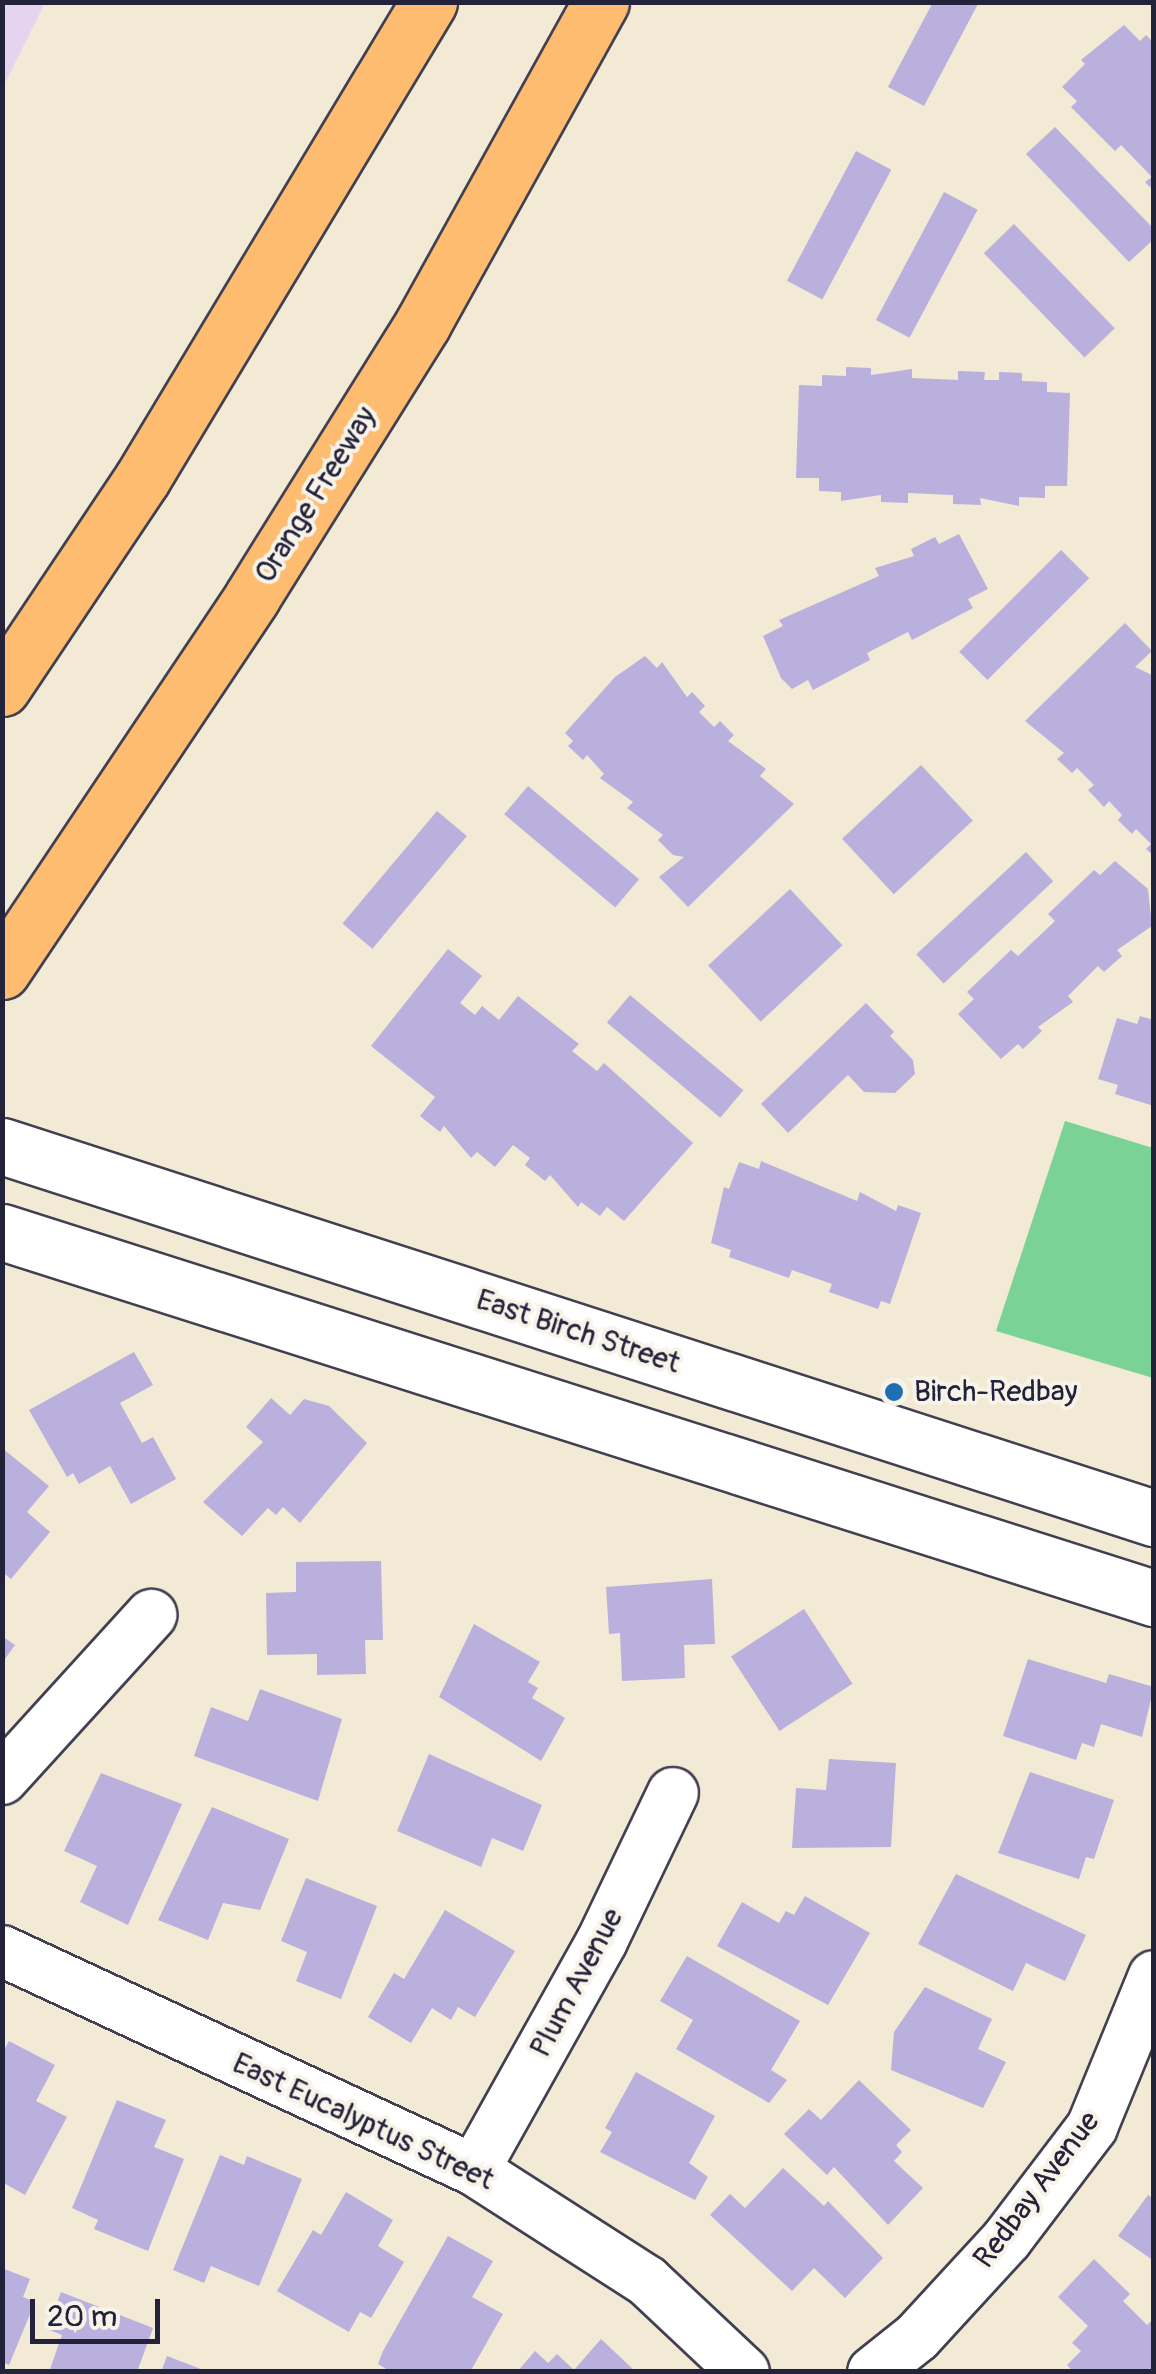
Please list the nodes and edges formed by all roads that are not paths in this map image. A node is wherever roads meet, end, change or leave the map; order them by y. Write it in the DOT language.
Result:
graph roads {
  1 [pos="429,2"];
  2 [pos="601,2"];
  3 [pos="2,688"];
  4 [pos="2,971"];
  5 [pos="2,1146"];
  6 [pos="2,1232"];
  7 [pos="1154,1518"];
  8 [pos="1154,1598"];
  9 [pos="151,1615"];
  10 [pos="2,1779"];
  11 [pos="674,1793"];
  12 [pos="2,1951"];
  13 [pos="1154,1976"];
  14 [pos="474,2170"];
  15 [pos="744,2372"];
  16 [pos="873,2372"];
  1 -- 3 [label="highway"];
  2 -- 4 [label="highway, Orange Freeway"];
  5 -- 7 [label="street, East Birch Street"];
  6 -- 8 [label="street"];
  9 -- 10 [label="street"];
  11 -- 14 [label="street, Plum Avenue"];
  12 -- 14 [label="street, East Eucalyptus Street"];
  13 -- 16 [label="street, Redbay Avenue"];
  14 -- 15 [label="street, East Eucalyptus Street"];
}
